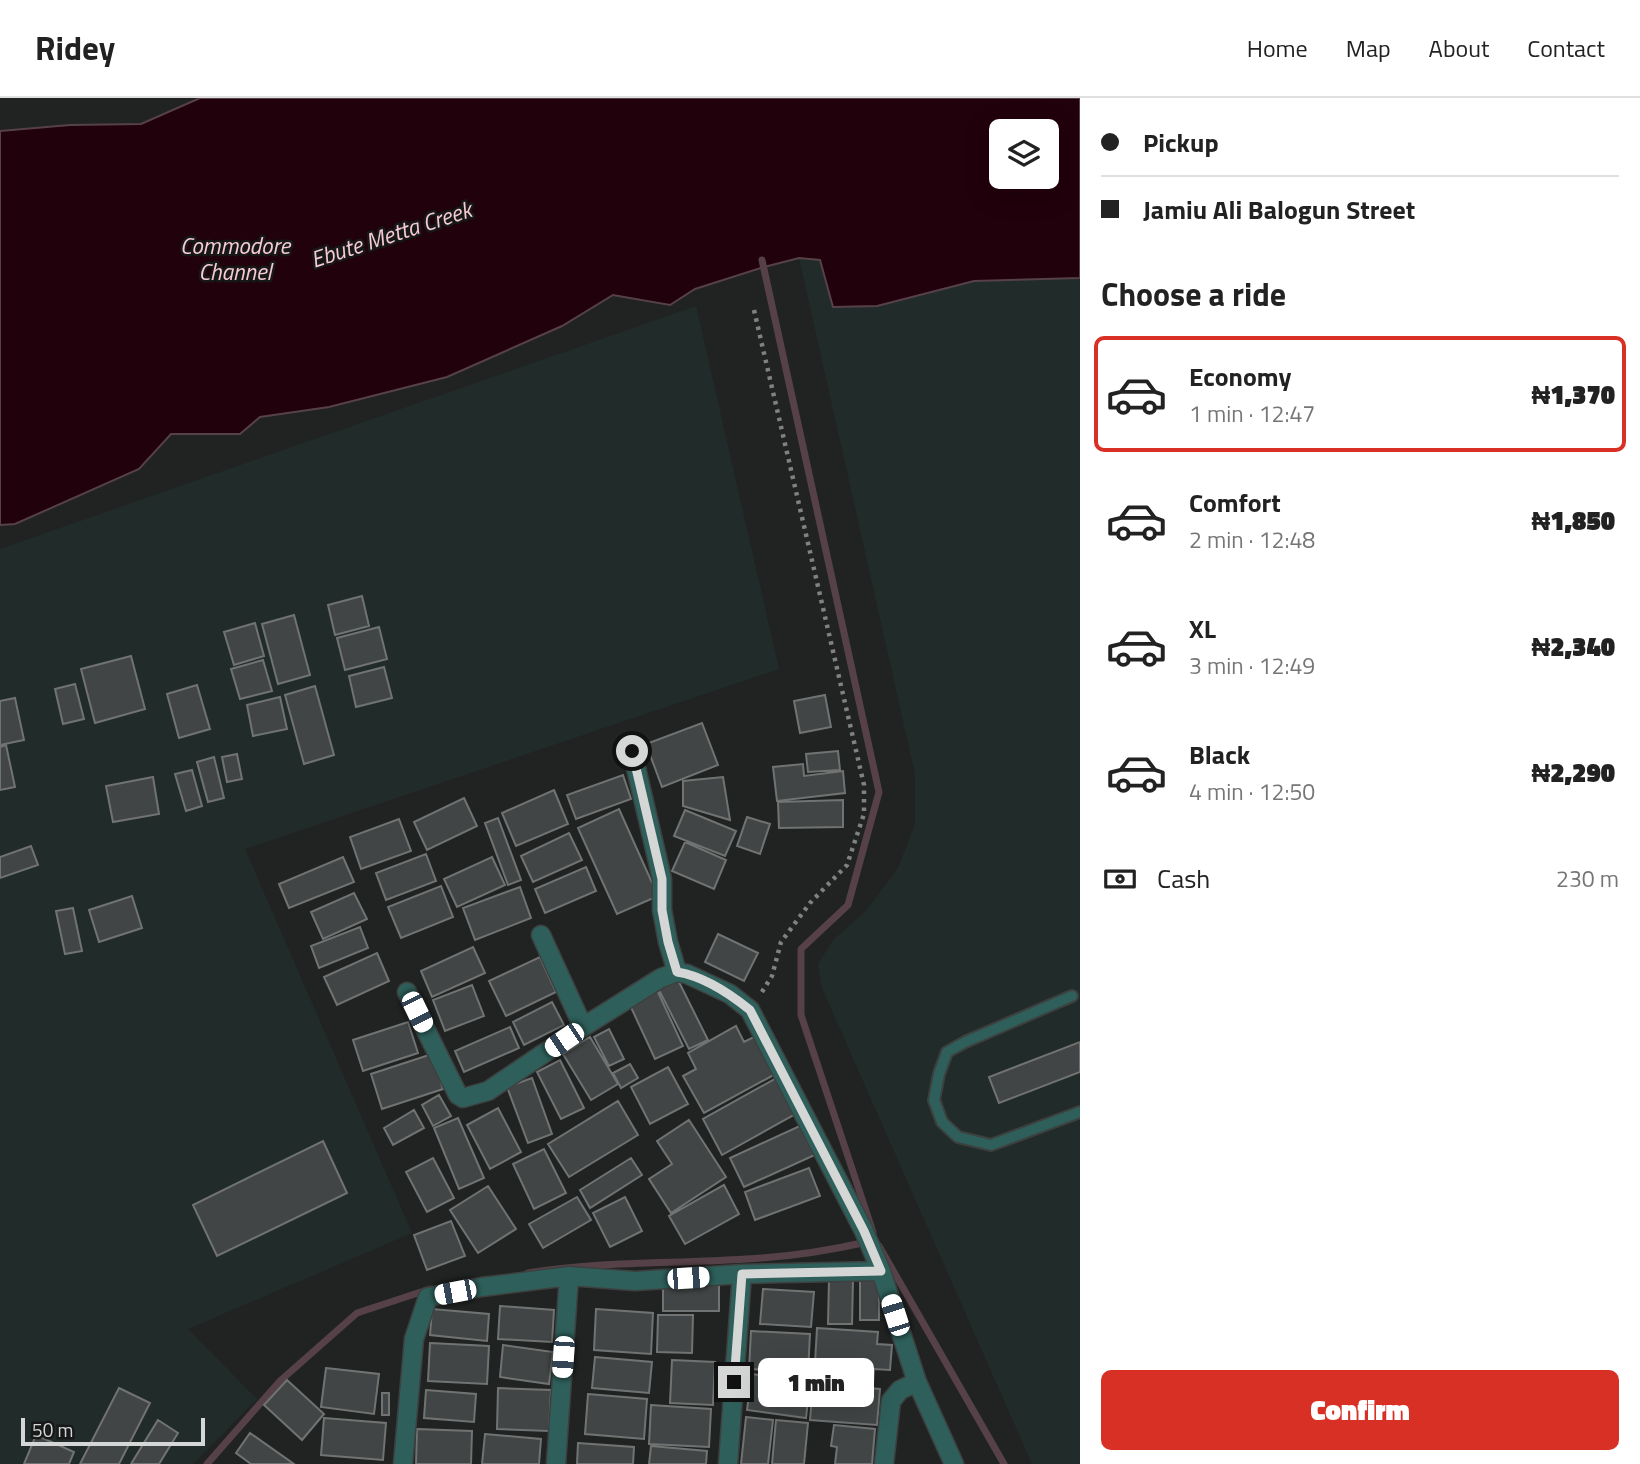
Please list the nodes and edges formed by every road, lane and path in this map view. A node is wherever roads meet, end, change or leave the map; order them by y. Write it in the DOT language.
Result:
graph roads {
  1 [pos="754,310"];
  2 [pos="632,751"];
  3 [pos="541,935"];
  4 [pos="677,972"];
  5 [pos="407,992"];
  6 [pos="1072,996"];
  7 [pos="750,1010"];
  8 [pos="583,1027"];
  9 [pos="1080,1112"];
  10 [pos="881,1271"];
  11 [pos="742,1274"];
  12 [pos="569,1276"];
  13 [pos="917,1382"];
  14 [pos="403,1464"];
  15 [pos="555,1464"];
  16 [pos="728,1464"];
  17 [pos="884,1464"];
  18 [pos="954,1464"];
  1 -- 7 [label="path"];
  2 -- 4 [label="street"];
  3 -- 8 [label="street"];
  4 -- 7 [label="street"];
  4 -- 8 [label="street"];
  5 -- 8 [label="street"];
  6 -- 9 [label="lane"];
  7 -- 10 [label="street"];
  10 -- 11 [label="street"];
  10 -- 13 [label="street"];
  11 -- 12 [label="street"];
  11 -- 16 [label="street"];
  12 -- 14 [label="street"];
  12 -- 15 [label="street"];
  13 -- 17 [label="street"];
  13 -- 18 [label="street"];
}
